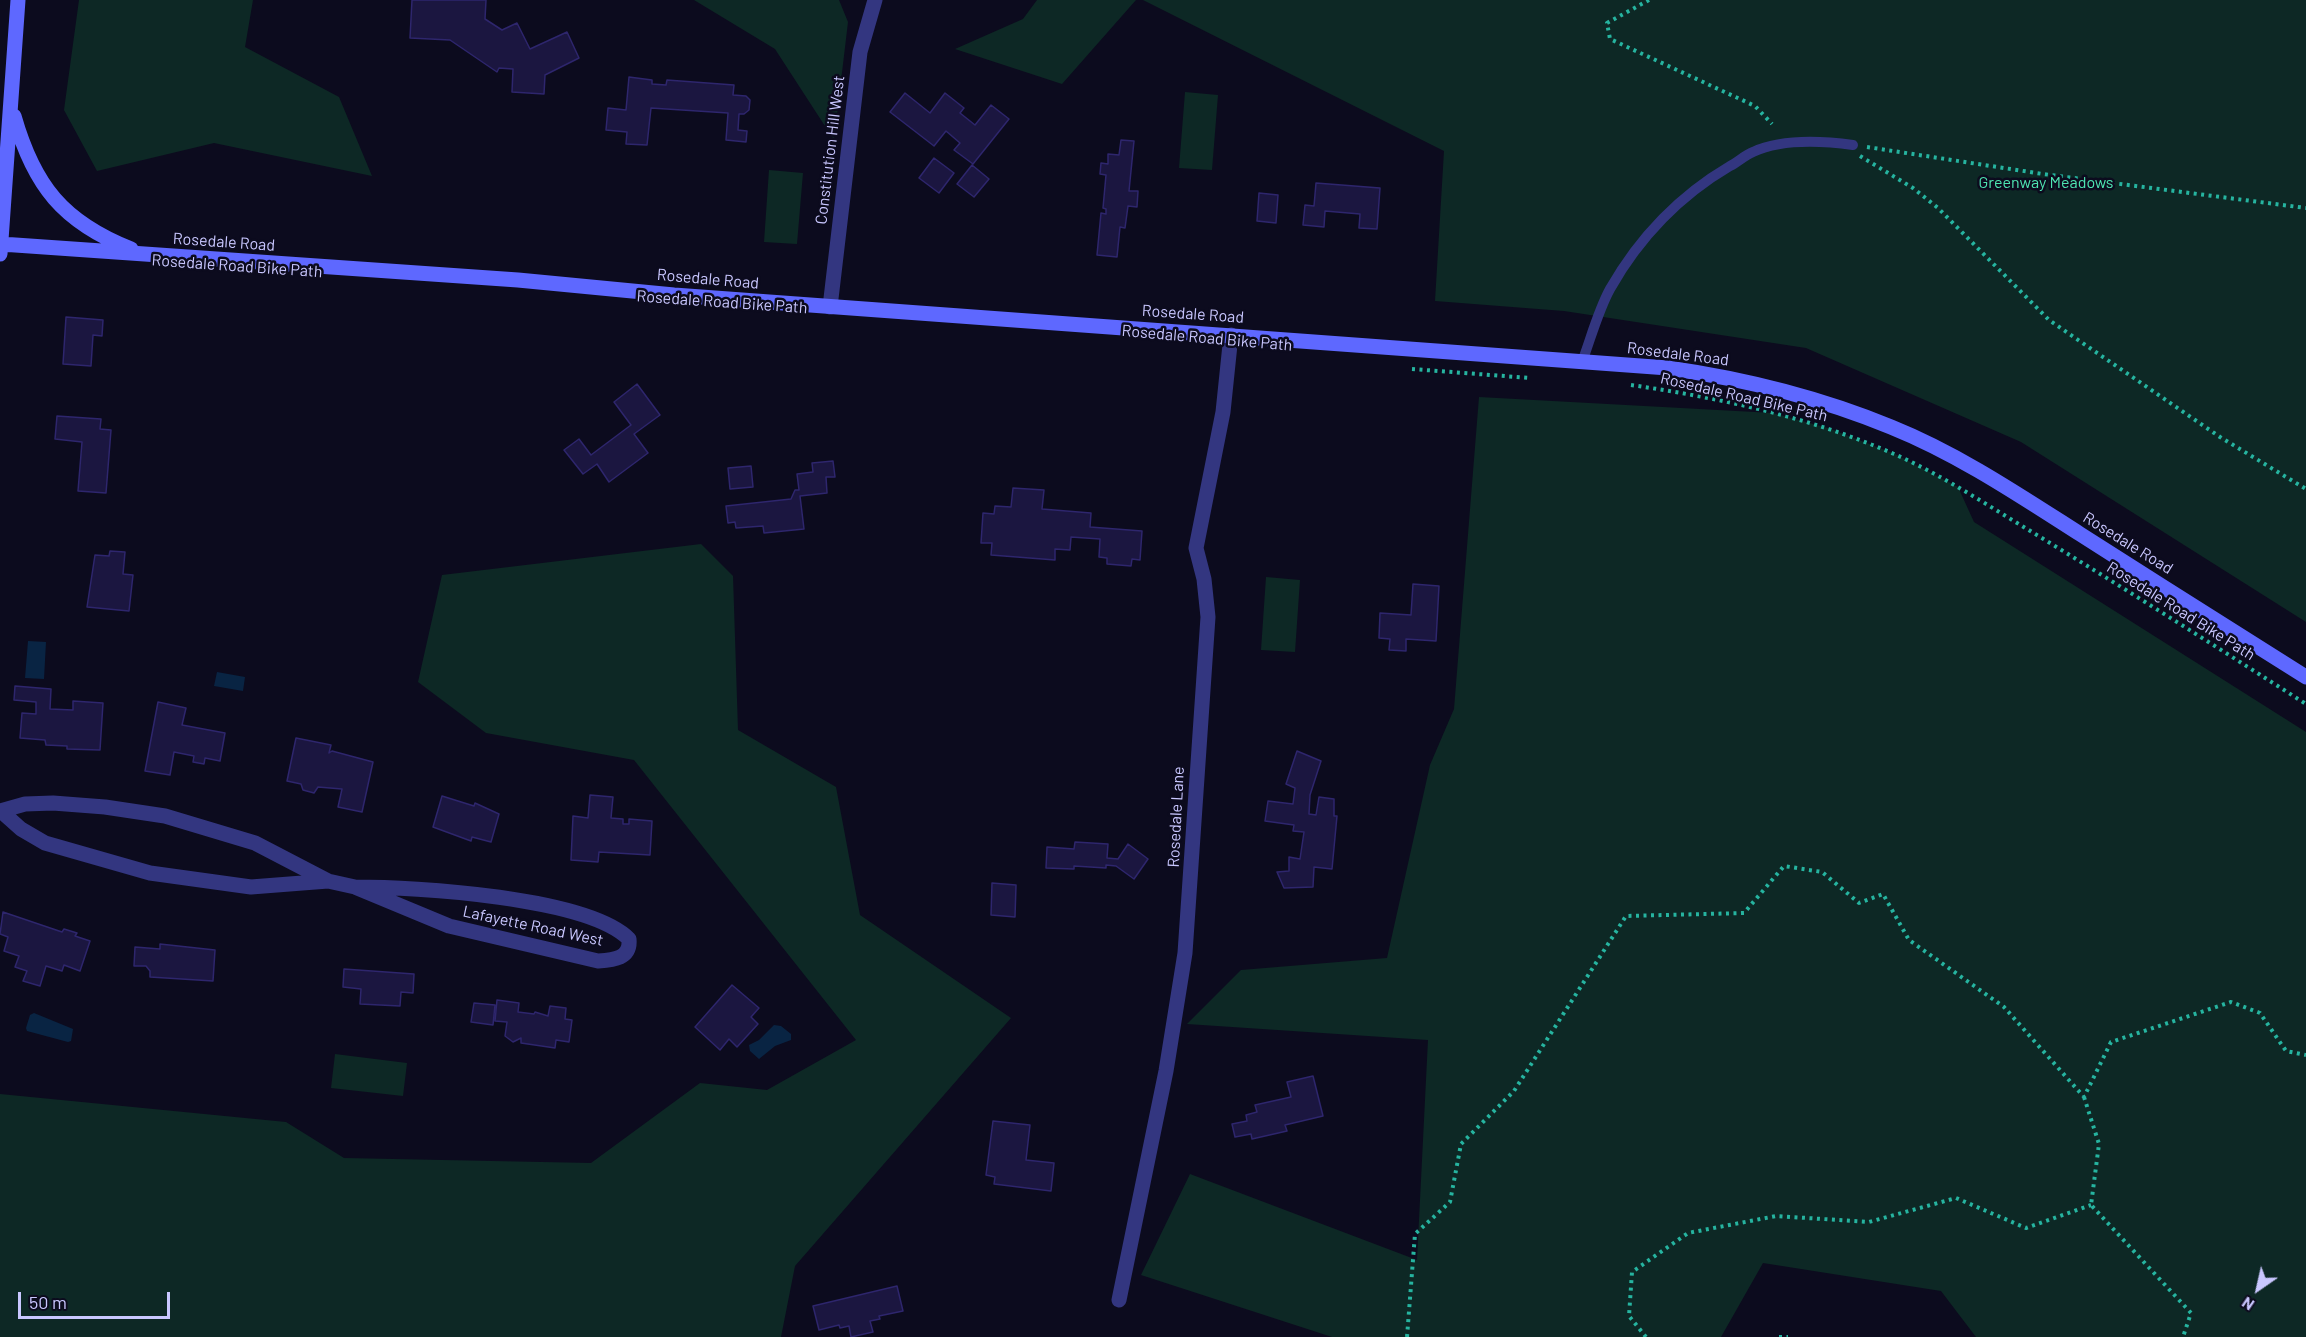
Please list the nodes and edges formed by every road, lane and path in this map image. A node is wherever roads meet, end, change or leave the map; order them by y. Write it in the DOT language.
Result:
graph roads {
  1 [pos="18,0"];
  2 [pos="875,0"];
  3 [pos="1649,0"];
  4 [pos="11,107"];
  5 [pos="1772,124"];
  6 [pos="1852,148"];
  7 [pos="2306,208"];
  8 [pos="0,248"];
  9 [pos="151,255"];
  10 [pos="830,307"];
  11 [pos="1231,335"];
  12 [pos="1582,362"];
  13 [pos="1400,368"];
  14 [pos="1536,378"];
  15 [pos="1624,384"];
  16 [pos="2306,489"];
  17 [pos="2306,677"];
  18 [pos="2306,704"];
  19 [pos="0,811"];
  20 [pos="328,881"];
  21 [pos="355,887"];
  22 [pos="2306,1055"];
  23 [pos="2084,1097"];
  24 [pos="2091,1205"];
  25 [pos="1119,1300"];
  26 [pos="1407,1337"];
  27 [pos="1646,1337"];
  28 [pos="1779,1337"];
  29 [pos="1788,1337"];
  30 [pos="2183,1337"];
  1 -- 4 [label="street"];
  2 -- 10 [label="street, Constitution Hill West"];
  3 -- 5 [label="path"];
  4 -- 8 [label="street"];
  4 -- 9 [label="street"];
  6 -- 7 [label="path"];
  6 -- 12 [label="lane"];
  6 -- 16 [label="path"];
  8 -- 9 [label="street, Rosedale Road"];
  9 -- 10 [label="street, Rosedale Road"];
  10 -- 11 [label="street, Rosedale Road"];
  11 -- 12 [label="street, Rosedale Road"];
  11 -- 25 [label="street, Rosedale Lane"];
  12 -- 17 [label="street, Rosedale Road"];
  13 -- 14 [label="path"];
  15 -- 18 [label="path, Rosedale Road Bike Path"];
  19 -- 20 [label="street, Lafayette Road West"];
  19 -- 20 [label="street, Lafayette Road West"];
  20 -- 21 [label="street, Lafayette Road West"];
  21 -- 21 [label="street, Lafayette Road West"];
  22 -- 23 [label="path"];
  23 -- 24 [label="path"];
  23 -- 26 [label="path"];
  24 -- 27 [label="path"];
  24 -- 30 [label="path"];
  28 -- 29 [label="path"];
}
